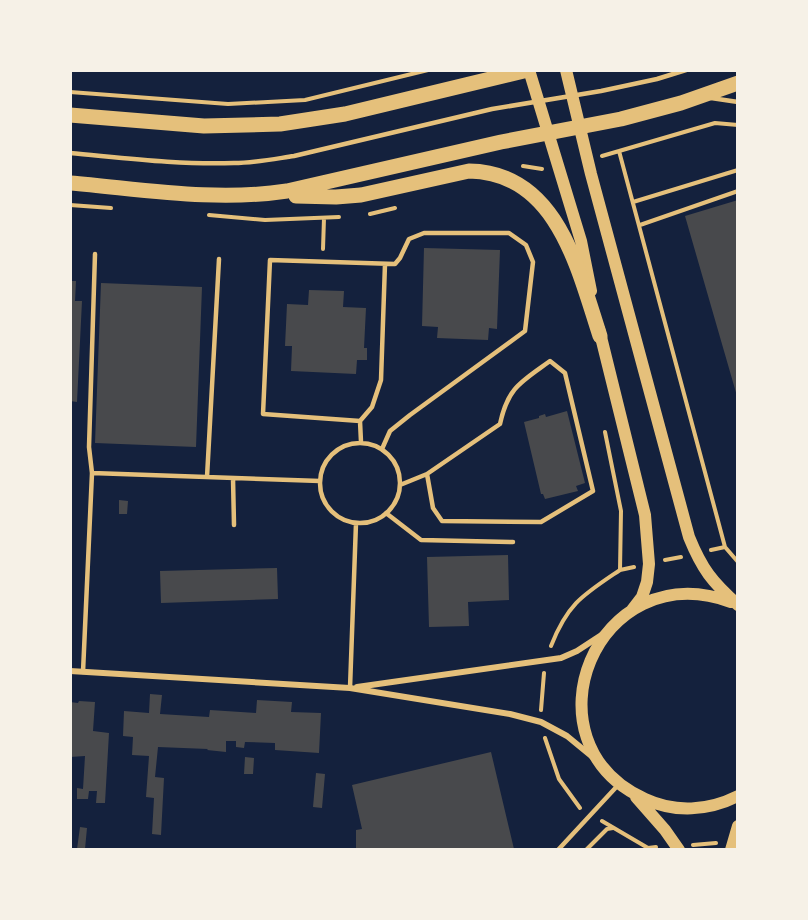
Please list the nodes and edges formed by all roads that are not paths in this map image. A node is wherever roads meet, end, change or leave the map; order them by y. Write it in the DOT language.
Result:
graph roads {
  1 [pos="528,70"];
  2 [pos="566,70"];
  3 [pos="686,70"];
  4 [pos="738,83"];
  5 [pos="572,96"];
  6 [pos="699,97"];
  7 [pos="537,100"];
  8 [pos="738,102"];
  9 [pos="70,115"];
  10 [pos="579,128"];
  11 [pos="548,134"];
  12 [pos="70,153"];
  13 [pos="70,183"];
  14 [pos="257,195"];
  15 [pos="95,254"];
  16 [pos="219,259"];
  17 [pos="385,264"];
  18 [pos="600,336"];
  19 [pos="360,421"];
  20 [pos="361,442"];
  21 [pos="382,449"];
  22 [pos="92,473"];
  23 [pos="427,474"];
  24 [pos="207,477"];
  25 [pos="233,478"];
  26 [pos="320,481"];
  27 [pos="400,485"];
  28 [pos="386,513"];
  29 [pos="356,523"];
  30 [pos="234,525"];
  31 [pos="513,542"];
  32 [pos="738,605"];
  33 [pos="632,610"];
  34 [pos="608,630"];
  35 [pos="70,671"];
  36 [pos="83,672"];
  37 [pos="350,688"];
  38 [pos="605,768"];
  39 [pos="624,787"];
  40 [pos="738,796"];
  41 [pos="738,826"];
  42 [pos="732,845"];
  43 [pos="679,848"];
  44 [pos="558,849"];
  1 -- 7 [label="main road"];
  1 -- 9 [label="main road"];
  2 -- 5 [label="main road"];
  3 -- 5 [label="lane"];
  4 -- 6 [label="main road"];
  5 -- 7 [label="lane"];
  5 -- 10 [label="main road"];
  6 -- 8 [label="lane"];
  6 -- 10 [label="main road"];
  7 -- 11 [label="main road"];
  7 -- 12 [label="lane"];
  10 -- 11 [label="main road"];
  10 -- 32 [label="main road"];
  11 -- 14 [label="main road"];
  11 -- 18 [label="main road"];
  13 -- 14 [label="main road"];
  14 -- 18 [label="main road"];
  15 -- 22 [label="lane"];
  16 -- 24 [label="lane"];
  17 -- 19 [label="lane"];
  17 -- 19 [label="lane"];
  17 -- 21 [label="lane"];
  18 -- 33 [label="main road"];
  19 -- 20 [label="lane"];
  20 -- 21 [label="lane"];
  20 -- 26 [label="lane"];
  21 -- 27 [label="lane"];
  22 -- 24 [label="lane"];
  22 -- 36 [label="lane"];
  23 -- 23 [label="lane"];
  23 -- 27 [label="lane"];
  24 -- 25 [label="lane"];
  25 -- 26 [label="lane"];
  25 -- 30 [label="lane"];
  26 -- 29 [label="lane"];
  27 -- 28 [label="lane"];
  28 -- 29 [label="lane"];
  28 -- 31 [label="lane"];
  29 -- 37 [label="lane"];
  32 -- 33 [label="main road"];
  33 -- 34 [label="main road"];
  34 -- 37 [label="street"];
  34 -- 38 [label="main road"];
  35 -- 36 [label="street"];
  36 -- 37 [label="street"];
  37 -- 38 [label="street"];
  38 -- 39 [label="main road"];
  39 -- 40 [label="main road"];
  39 -- 43 [label="main road"];
  39 -- 44 [label="lane"];
  41 -- 42 [label="main road"];
}
